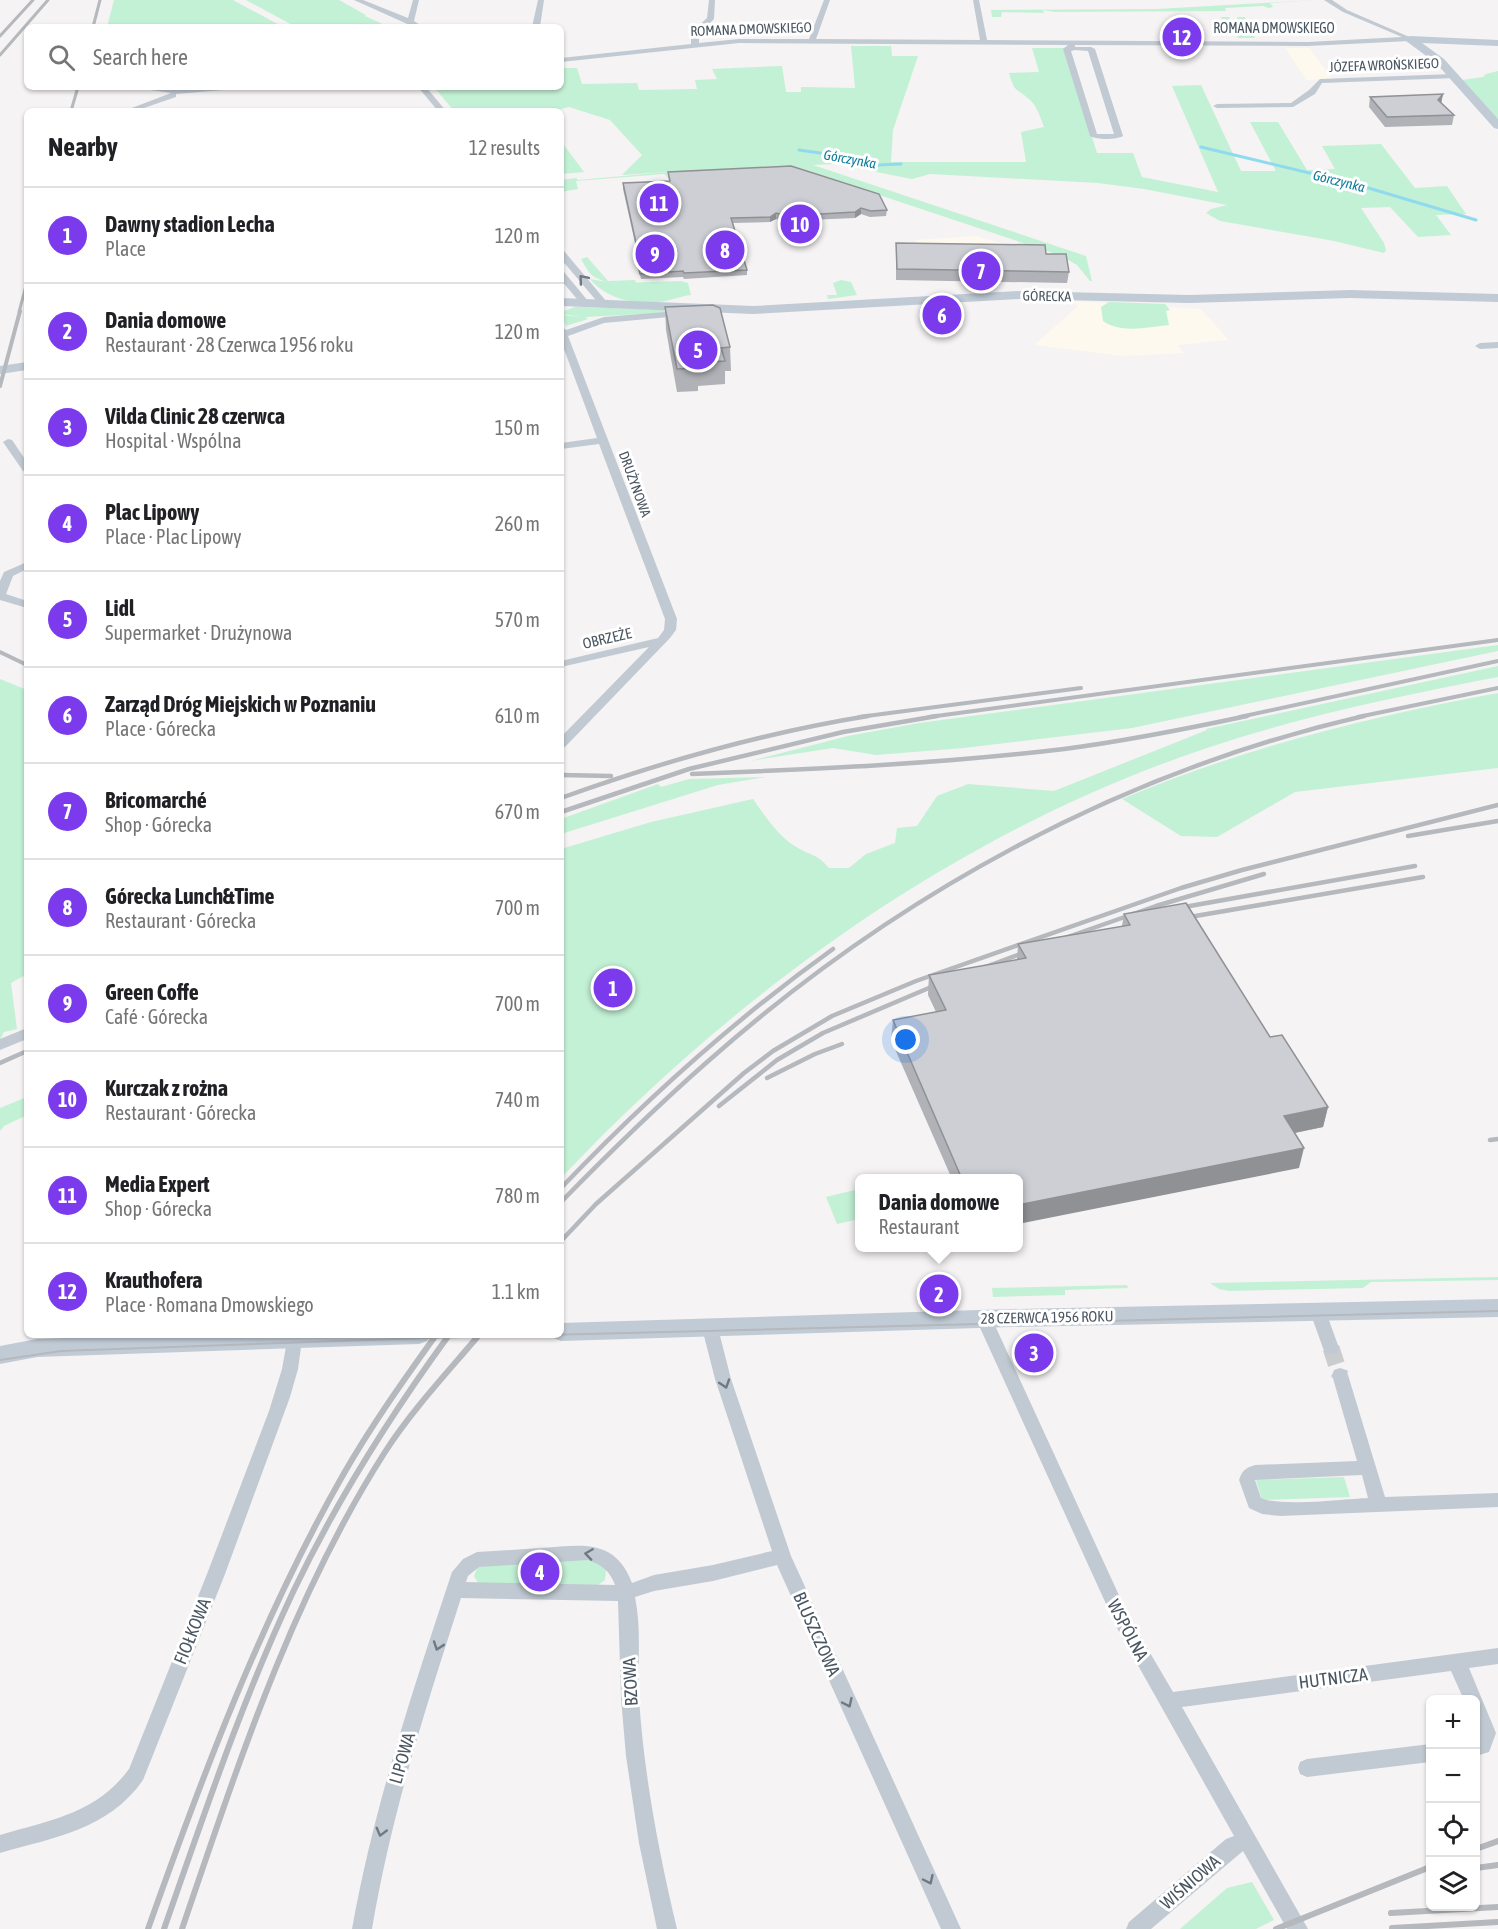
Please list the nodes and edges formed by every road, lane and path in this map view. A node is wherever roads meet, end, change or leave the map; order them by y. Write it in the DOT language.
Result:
graph roads {
  1 [pos="357,0"];
  2 [pos="417,0"];
  3 [pos="541,0"];
  4 [pos="712,0"];
  5 [pos="827,0"];
  6 [pos="976,0"];
  7 [pos="1327,0"];
  8 [pos="411,21"];
  9 [pos="415,24"];
  10 [pos="537,24"];
  11 [pos="1410,39"];
  12 [pos="812,41"];
  13 [pos="1454,41"];
  14 [pos="981,43"];
  15 [pos="1498,43"];
  16 [pos="695,45"];
  17 [pos="1072,46"];
  18 [pos="1431,54"];
  19 [pos="564,60"];
  20 [pos="1453,76"];
  21 [pos="162,90"];
  22 [pos="203,90"];
  23 [pos="424,90"];
  24 [pos="181,92"];
  25 [pos="1217,106"];
  26 [pos="136,108"];
  27 [pos="440,108"];
  28 [pos="1498,126"];
  29 [pos="564,257"];
  30 [pos="564,278"];
  31 [pos="1498,298"];
  32 [pos="564,302"];
  33 [pos="585,303"];
  34 [pos="603,303"];
  35 [pos="678,314"];
  36 [pos="564,331"];
  37 [pos="564,337"];
  38 [pos="1498,345"];
  39 [pos="1480,346"];
  40 [pos="24,366"];
  41 [pos="0,370"];
  42 [pos="604,440"];
  43 [pos="9,442"];
  44 [pos="564,446"];
  45 [pos="24,464"];
  46 [pos="24,567"];
  47 [pos="0,596"];
  48 [pos="24,604"];
  49 [pos="660,640"];
  50 [pos="564,663"];
  51 [pos="564,741"];
  52 [pos="24,1034"];
  53 [pos="0,1045"];
  54 [pos="1498,1308"];
  55 [pos="1318,1312"];
  56 [pos="984,1319"];
  57 [pos="710,1328"];
  58 [pos="564,1332"];
  59 [pos="344,1338"];
  60 [pos="294,1340"];
  61 [pos="0,1341"];
  62 [pos="37,1348"];
  63 [pos="1330,1348"];
  64 [pos="0,1355"];
  65 [pos="1340,1375"];
  66 [pos="1368,1468"];
  67 [pos="1498,1500"];
  68 [pos="1379,1505"];
  69 [pos="782,1556"];
  70 [pos="456,1590"];
  71 [pos="626,1593"];
  72 [pos="1498,1656"];
  73 [pos="1457,1662"];
  74 [pos="1471,1695"];
  75 [pos="1167,1701"];
  76 [pos="1480,1716"];
  77 [pos="1480,1746"];
  78 [pos="1426,1754"];
  79 [pos="1307,1768"];
  80 [pos="1247,1840"];
  81 [pos="0,1844"];
  82 [pos="362,1929"];
  83 [pos="667,1929"];
  84 [pos="951,1929"];
  85 [pos="1136,1929"];
  86 [pos="1298,1929"];
  1 -- 8 [label="street"];
  2 -- 8 [label="street"];
  3 -- 10 [label="street"];
  4 -- 16 [label="street"];
  5 -- 12 [label="street"];
  6 -- 14 [label="street"];
  7 -- 11 [label="street"];
  8 -- 9 [label="street"];
  11 -- 13 [label="street, ROMANA DMOWSKIEGO"];
  11 -- 17 [label="street, ROMANA DMOWSKIEGO"];
  11 -- 18 [label="street"];
  12 -- 14 [label="street, ROMANA DMOWSKIEGO"];
  12 -- 16 [label="street, ROMANA DMOWSKIEGO"];
  13 -- 15 [label="street, ROMANA DMOWSKIEGO"];
  13 -- 18 [label="street"];
  14 -- 17 [label="street, ROMANA DMOWSKIEGO"];
  16 -- 19 [label="street, ROMANA DMOWSKIEGO"];
  17 -- 17 [label="street"];
  18 -- 20 [label="street"];
  20 -- 25 [label="street, JÓZEFA WROŃSKIEGO"];
  20 -- 28 [label="street"];
  21 -- 24 [label="street"];
  22 -- 24 [label="street"];
  23 -- 27 [label="street"];
  24 -- 26 [label="street"];
  34 -- 29 [label="street, one-way"];
  30 -- 33 [label="street"];
  31 -- 34 [label="street, GÓRECKA"];
  32 -- 33 [label="street, GÓRECKA"];
  33 -- 34 [label="street, GÓRECKA"];
  35 -- 36 [label="street, DRUŻYNOWA"];
  37 -- 42 [label="street, DRUŻYNOWA"];
  38 -- 39 [label="street"];
  40 -- 41 [label="street"];
  42 -- 44 [label="street"];
  42 -- 49 [label="street, DRUŻYNOWA"];
  43 -- 45 [label="street"];
  46 -- 47 [label="street"];
  47 -- 48 [label="street"];
  49 -- 50 [label="street, OBRZEŻE"];
  49 -- 51 [label="street"];
  52 -- 53 [label="street"];
  54 -- 55 [label="street, 28 CZERWCA 1956 ROKU"];
  55 -- 56 [label="street, 28 CZERWCA 1956 ROKU"];
  55 -- 63 [label="street"];
  56 -- 57 [label="street, 28 CZERWCA 1956 ROKU"];
  56 -- 75 [label="street, WSPÓLNA"];
  57 -- 58 [label="street, 28 CZERWCA 1956 ROKU"];
  57 -- 69 [label="street, BLUSZCZOWA, one-way"];
  59 -- 60 [label="street"];
  60 -- 62 [label="street"];
  60 -- 81 [label="street, FIOŁKOWA"];
  61 -- 62 [label="street"];
  62 -- 64 [label="street"];
  65 -- 66 [label="street"];
  66 -- 68 [label="street"];
  66 -- 68 [label="street"];
  67 -- 68 [label="street"];
  69 -- 71 [label="street"];
  69 -- 84 [label="street, BLUSZCZOWA, one-way"];
  70 -- 71 [label="street"];
  71 -- 70 [label="street, LIPOWA, one-way"];
  70 -- 82 [label="street, LIPOWA, one-way"];
  71 -- 83 [label="street, BZOWA"];
  72 -- 73 [label="street, HUTNICZA"];
  73 -- 74 [label="street"];
  73 -- 75 [label="street, HUTNICZA"];
  75 -- 80 [label="street, WSPÓLNA"];
  76 -- 77 [label="street"];
  78 -- 79 [label="street"];
  80 -- 85 [label="street, WIŚNIOWA"];
  80 -- 86 [label="street, WSPÓLNA"];
}
